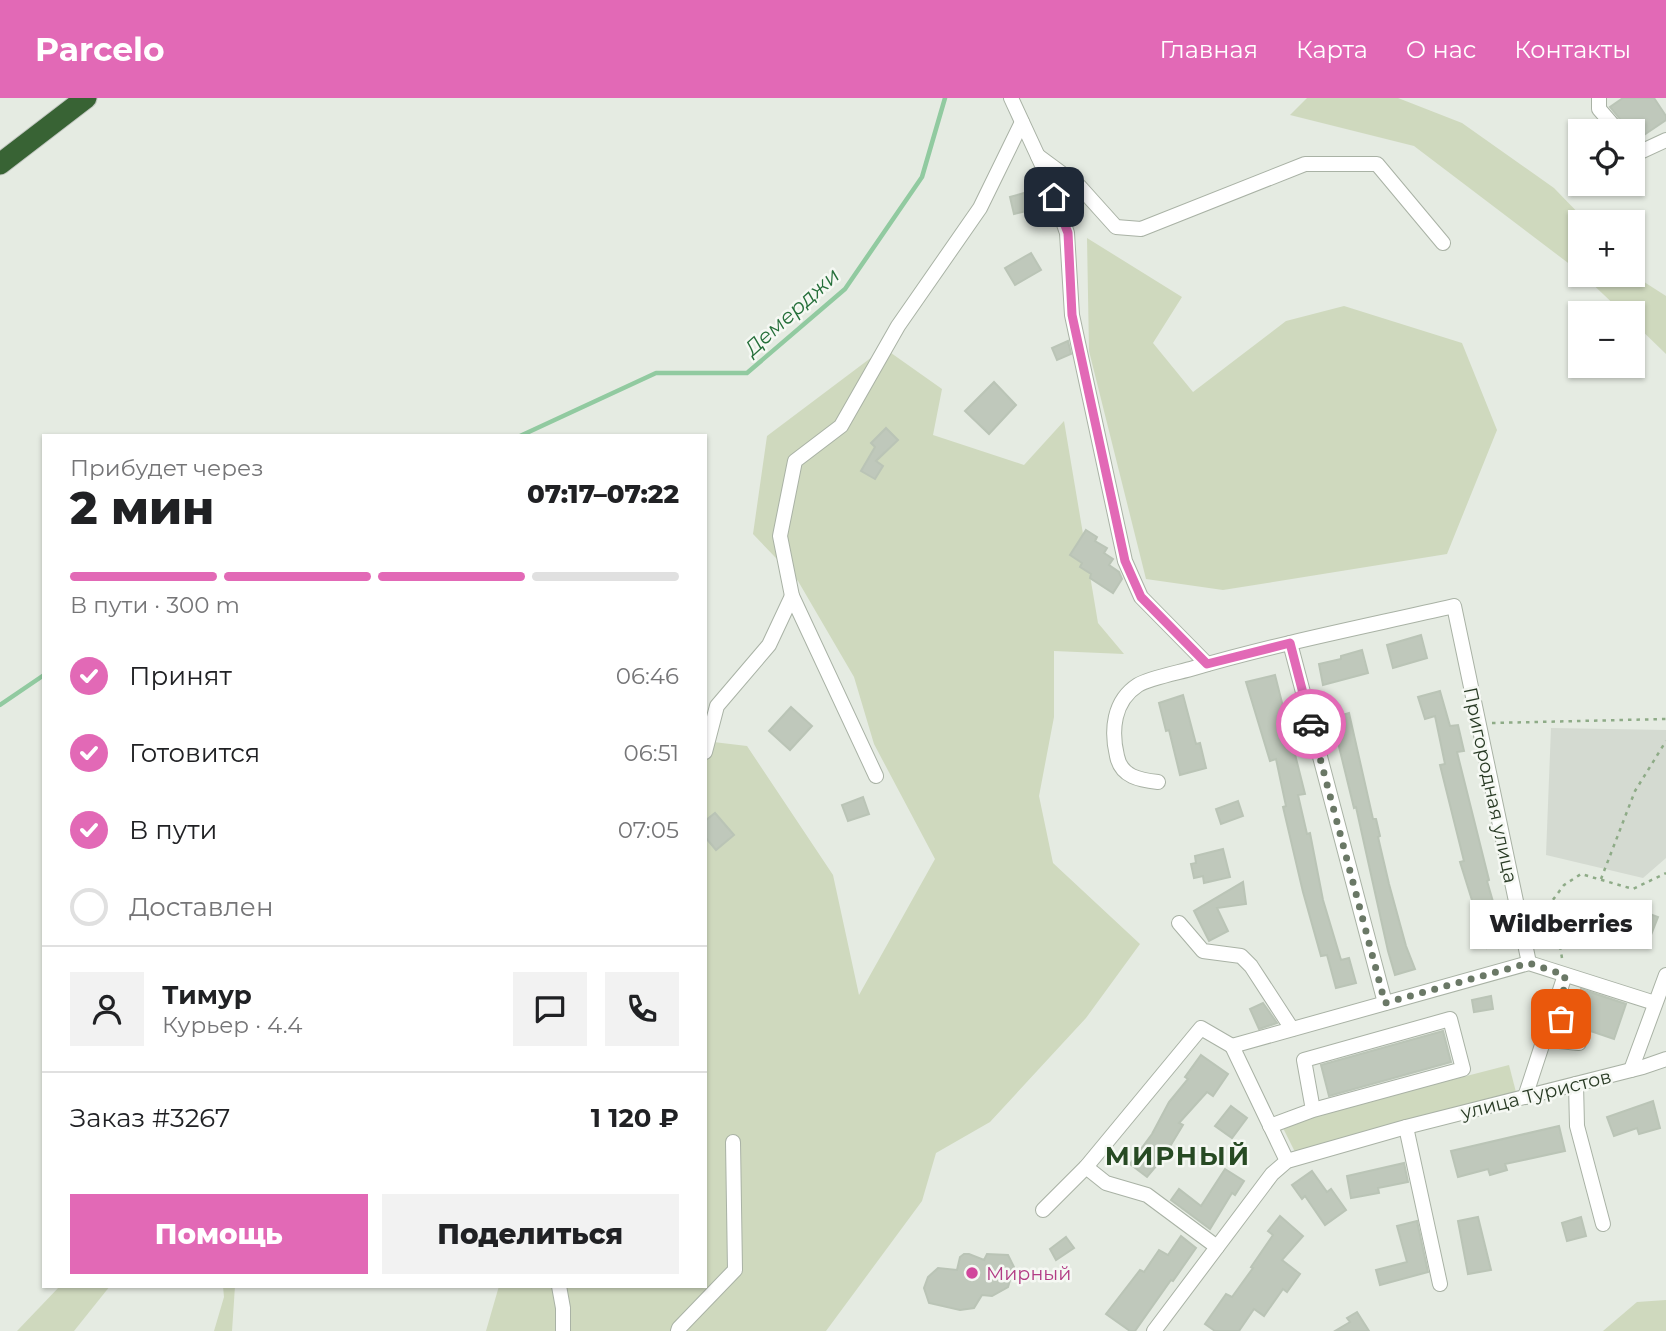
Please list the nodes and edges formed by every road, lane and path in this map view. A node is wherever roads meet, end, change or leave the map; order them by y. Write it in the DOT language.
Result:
graph roads {
  1 [pos="86,98"];
  2 [pos="1011,98"];
  3 [pos="1599,98"];
  4 [pos="1608,119"];
  5 [pos="1022,122"];
  6 [pos="1666,140"];
  7 [pos="1645,150"];
  8 [pos="1037,155"];
  9 [pos="0,164"];
  10 [pos="1443,243"];
  11 [pos="792,596"];
  12 [pos="1290,643"];
  13 [pos="1207,664"];
  14 [pos="717,706"];
  15 [pos="707,718"];
  16 [pos="1666,719"];
  17 [pos="1478,723"];
  18 [pos="1666,741"];
  19 [pos="707,744"];
  20 [pos="876,776"];
  21 [pos="1158,782"];
  22 [pos="1666,873"];
  23 [pos="1601,879"];
  24 [pos="1180,922"];
  25 [pos="1529,963"];
  26 [pos="1565,975"];
  27 [pos="1666,975"];
  28 [pos="1383,1003"];
  29 [pos="1655,1003"];
  30 [pos="1292,1029"];
  31 [pos="1578,1043"];
  32 [pos="1232,1046"];
  33 [pos="1666,1059"];
  34 [pos="1631,1070"];
  35 [pos="1576,1084"];
  36 [pos="1525,1097"];
  37 [pos="1313,1110"];
  38 [pos="1270,1126"];
  39 [pos="1406,1127"];
  40 [pos="733,1142"];
  41 [pos="1287,1161"];
  42 [pos="1086,1167"];
  43 [pos="1043,1210"];
  44 [pos="1604,1224"];
  45 [pos="1217,1247"];
  46 [pos="1440,1284"];
  47 [pos="559,1288"];
  48 [pos="1158,1326"];
  49 [pos="563,1331"];
  50 [pos="678,1331"];
  51 [pos="1174,1331"];
  1 -- 9 [label="highway"];
  2 -- 5 [label="street"];
  3 -- 4 [label="street"];
  5 -- 8 [label="street"];
  5 -- 11 [label="street"];
  6 -- 7 [label="street"];
  8 -- 10 [label="street"];
  8 -- 13 [label="street"];
  11 -- 14 [label="street"];
  11 -- 20 [label="street"];
  12 -- 13 [label="street"];
  12 -- 17 [label="street, Пригородная улица"];
  12 -- 28 [label="street"];
  13 -- 21 [label="street"];
  14 -- 15 [label="street"];
  14 -- 19 [label="street"];
  16 -- 17 [label="path"];
  17 -- 25 [label="street, Пригородная улица"];
  18 -- 23 [label="path"];
  22 -- 23 [label="path"];
  23 -- 26 [label="path"];
  24 -- 30 [label="street"];
  25 -- 26 [label="street"];
  25 -- 28 [label="street"];
  26 -- 29 [label="street"];
  26 -- 31 [label="street"];
  26 -- 36 [label="street"];
  27 -- 29 [label="street"];
  28 -- 30 [label="street"];
  29 -- 34 [label="street"];
  30 -- 32 [label="street"];
  32 -- 38 [label="street"];
  32 -- 42 [label="street"];
  33 -- 34 [label="street, улица Туристов"];
  34 -- 35 [label="street, улица Туристов"];
  35 -- 36 [label="street, улица Туристов"];
  35 -- 44 [label="street"];
  36 -- 39 [label="street, улица Туристов"];
  37 -- 37 [label="street"];
  37 -- 38 [label="street"];
  38 -- 41 [label="street"];
  39 -- 41 [label="street, улица Туристов"];
  39 -- 46 [label="street"];
  40 -- 50 [label="street"];
  41 -- 45 [label="street"];
  42 -- 43 [label="street"];
  42 -- 45 [label="street"];
  45 -- 48 [label="street"];
  47 -- 49 [label="street"];
  48 -- 51 [label="street"];
}
